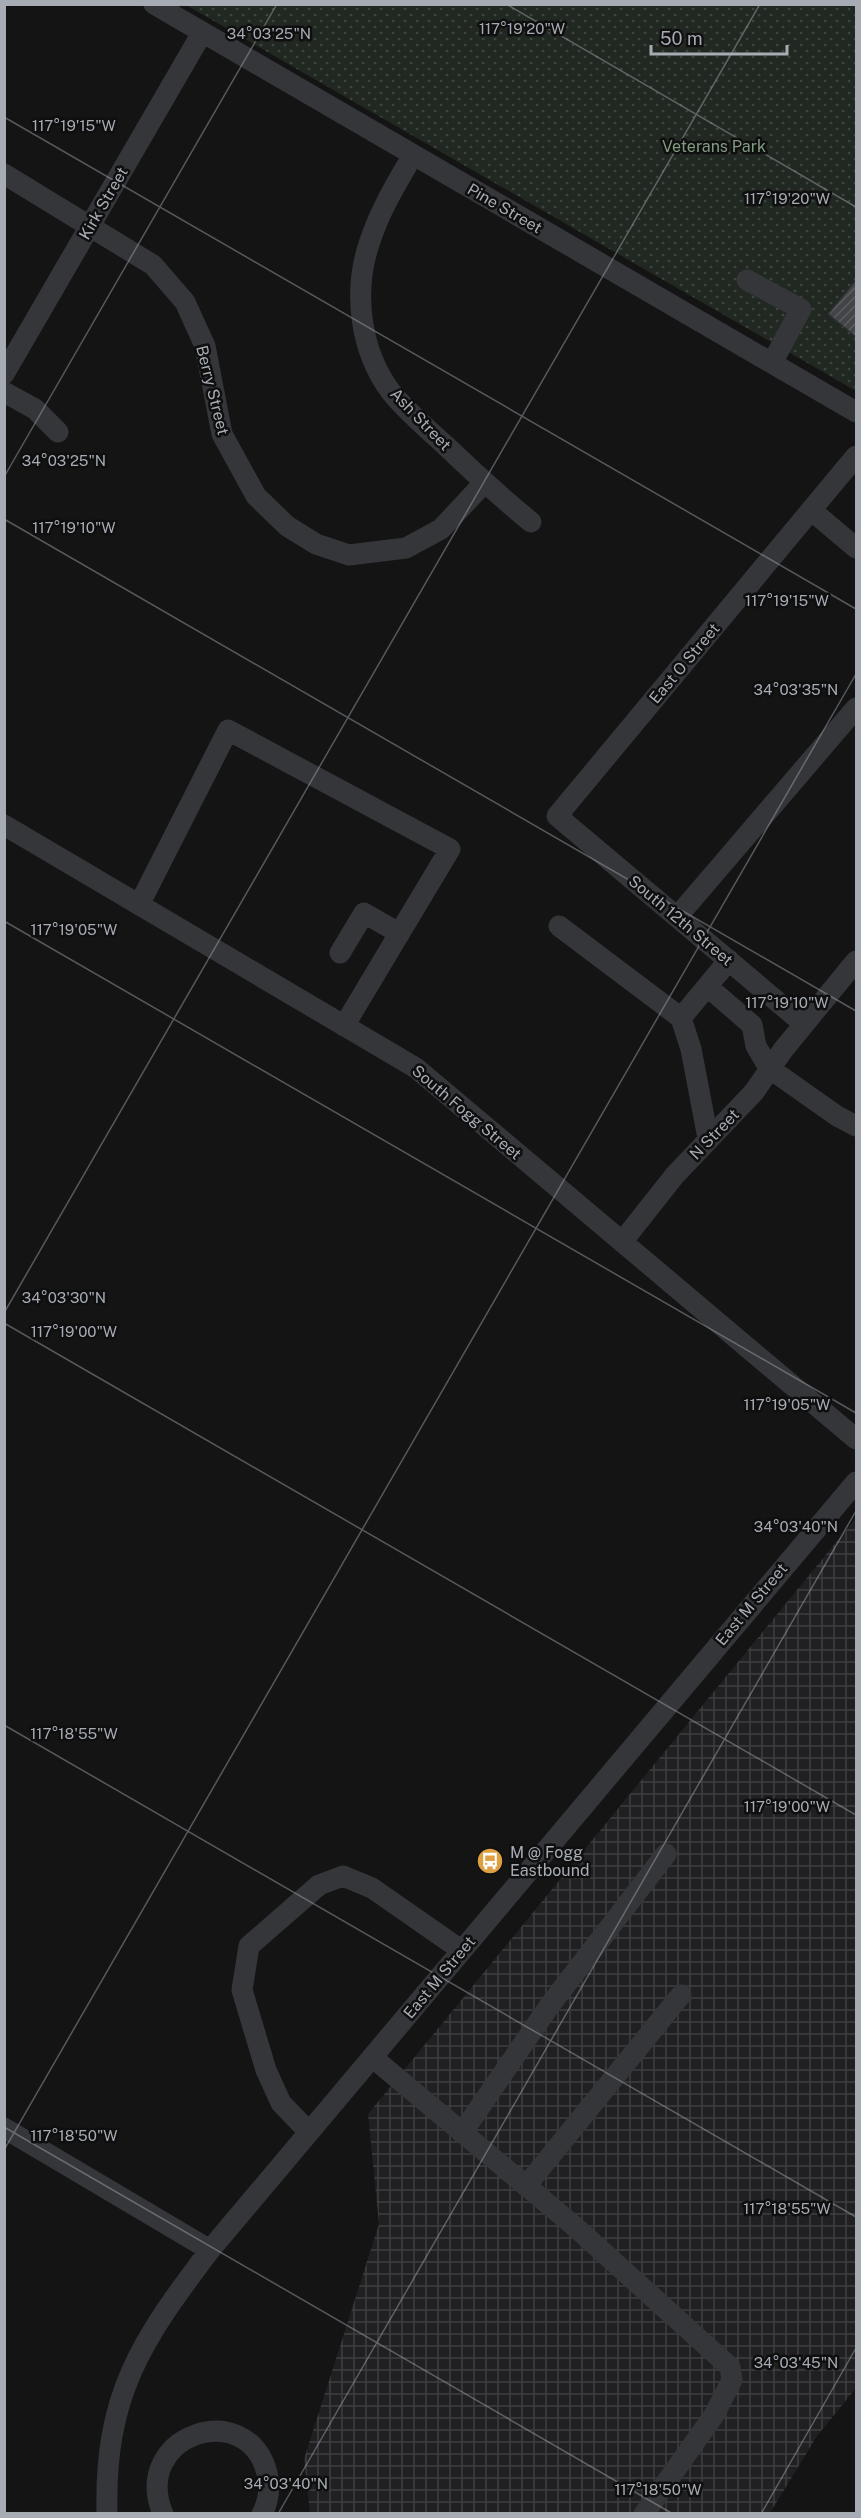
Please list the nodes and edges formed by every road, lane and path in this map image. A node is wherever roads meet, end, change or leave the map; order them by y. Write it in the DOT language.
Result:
graph roads {
  1 [pos="154,4"];
  2 [pos="202,33"];
  3 [pos="413,155"];
  4 [pos="4,174"];
  5 [pos="91,224"];
  6 [pos="747,280"];
  7 [pos="10,353"];
  8 [pos="772,363"];
  9 [pos="4,374"];
  10 [pos="4,392"];
  11 [pos="856,412"];
  12 [pos="58,432"];
  13 [pos="856,456"];
  14 [pos="484,483"];
  15 [pos="811,510"];
  16 [pos="531,522"];
  17 [pos="856,548"];
  18 [pos="856,708"];
  19 [pos="557,816"];
  20 [pos="4,825"];
  21 [pos="139,905"];
  22 [pos="677,917"];
  23 [pos="559,926"];
  24 [pos="399,933"];
  25 [pos="340,953"];
  26 [pos="729,960"];
  27 [pos="856,961"];
  28 [pos="708,987"];
  29 [pos="775,999"];
  30 [pos="681,1018"];
  31 [pos="804,1023"];
  32 [pos="752,1025"];
  33 [pos="344,1026"];
  34 [pos="769,1068"];
  35 [pos="856,1126"];
  36 [pos="708,1138"];
  37 [pos="622,1242"];
  38 [pos="856,1439"];
  39 [pos="856,1482"];
  40 [pos="666,1854"];
  41 [pos="461,1950"];
  42 [pos="681,1995"];
  43 [pos="372,2057"];
  44 [pos="4,2128"];
  45 [pos="309,2132"];
  46 [pos="462,2133"];
  47 [pos="526,2186"];
  48 [pos="210,2250"];
  49 [pos="107,2514"];
  50 [pos="163,2514"];
  51 [pos="262,2514"];
  52 [pos="644,2514"];
  1 -- 2 [label="street, Pine Street"];
  2 -- 3 [label="street, Pine Street"];
  2 -- 5 [label="street, Kirk Street"];
  3 -- 8 [label="street, Pine Street"];
  3 -- 14 [label="street, Ash Street"];
  4 -- 5 [label="street, Berry Street"];
  5 -- 7 [label="street, Kirk Street"];
  5 -- 14 [label="street, Berry Street"];
  6 -- 8 [label="street"];
  7 -- 9 [label="street, Kirk Street"];
  8 -- 11 [label="street, Pine Street"];
  10 -- 12 [label="street"];
  13 -- 15 [label="street, East O Street"];
  14 -- 16 [label="street, Ash Street"];
  15 -- 17 [label="street"];
  15 -- 19 [label="street, East O Street"];
  18 -- 22 [label="street"];
  19 -- 22 [label="street, South 12th Street"];
  20 -- 21 [label="street, South Fogg Street"];
  21 -- 24 [label="street"];
  21 -- 33 [label="street, South Fogg Street"];
  22 -- 26 [label="street, South 12th Street"];
  23 -- 30 [label="street"];
  24 -- 25 [label="street"];
  24 -- 33 [label="street"];
  26 -- 28 [label="street"];
  26 -- 29 [label="street, South 12th Street"];
  27 -- 31 [label="street, N Street"];
  28 -- 30 [label="street"];
  28 -- 32 [label="street"];
  29 -- 31 [label="street, South 12th Street"];
  29 -- 32 [label="street"];
  30 -- 36 [label="street"];
  31 -- 34 [label="street, N Street"];
  32 -- 34 [label="street"];
  33 -- 37 [label="street, South Fogg Street"];
  34 -- 35 [label="street"];
  34 -- 36 [label="street, N Street"];
  36 -- 37 [label="street, N Street"];
  37 -- 38 [label="street, South Fogg Street"];
  39 -- 41 [label="street, East M Street"];
  40 -- 46 [label="street"];
  41 -- 43 [label="street, East M Street"];
  41 -- 45 [label="street"];
  42 -- 47 [label="street"];
  43 -- 45 [label="street, East M Street"];
  43 -- 46 [label="street"];
  44 -- 48 [label="street"];
  45 -- 48 [label="street, East M Street"];
  46 -- 47 [label="street"];
  47 -- 52 [label="street"];
  48 -- 49 [label="street, East M Street"];
  50 -- 51 [label="street"];
}
